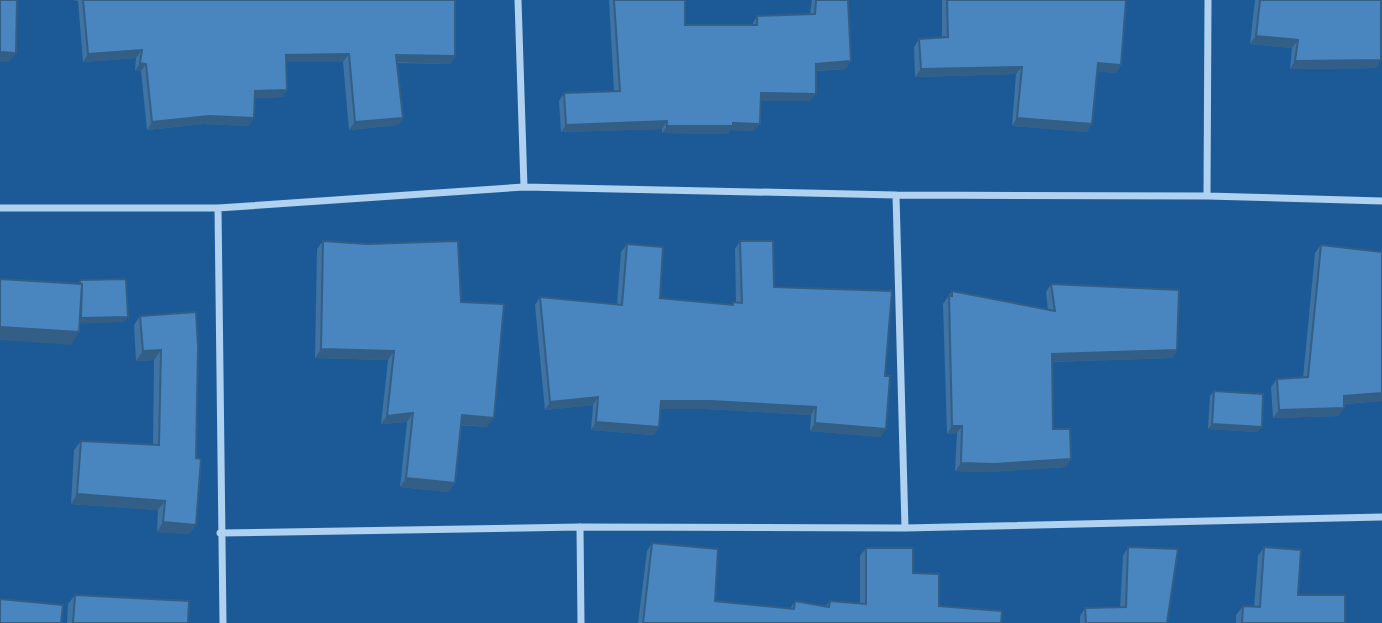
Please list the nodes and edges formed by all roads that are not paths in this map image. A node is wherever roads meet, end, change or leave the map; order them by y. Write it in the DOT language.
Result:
graph roads {
  1 [pos="518,0"];
  2 [pos="1208,0"];
  3 [pos="524,187"];
  4 [pos="896,195"];
  5 [pos="1208,196"];
  6 [pos="1382,201"];
  7 [pos="0,208"];
  8 [pos="218,208"];
  9 [pos="1382,517"];
  10 [pos="580,527"];
  11 [pos="905,528"];
  12 [pos="220,533"];
  13 [pos="223,623"];
  14 [pos="581,623"];
  1 -- 3 [label="street"];
  2 -- 5 [label="street"];
  3 -- 4 [label="street"];
  3 -- 8 [label="street"];
  4 -- 5 [label="street"];
  4 -- 11 [label="street"];
  5 -- 6 [label="street"];
  7 -- 8 [label="street"];
  8 -- 12 [label="street"];
  9 -- 11 [label="street"];
  10 -- 11 [label="street"];
  10 -- 12 [label="street"];
  10 -- 14 [label="street"];
  12 -- 13 [label="street"];
}
